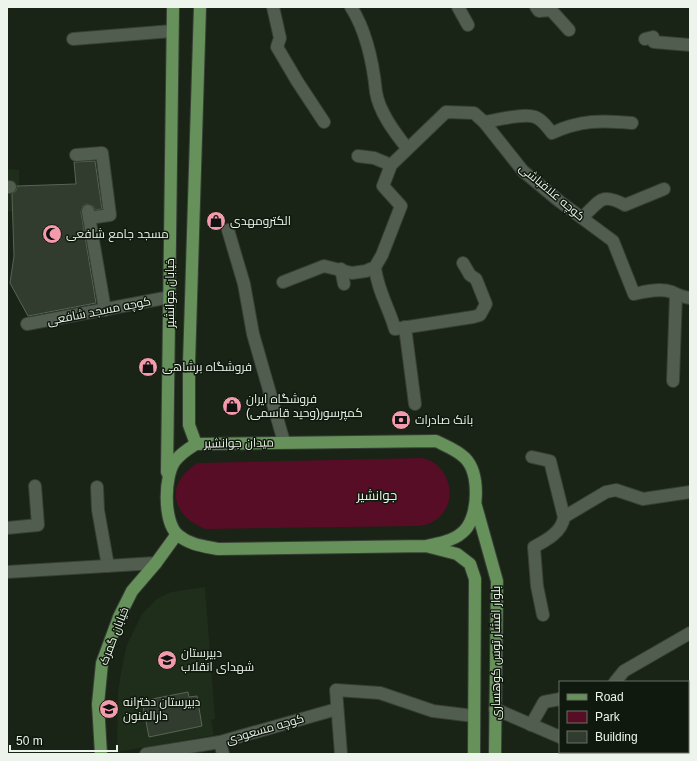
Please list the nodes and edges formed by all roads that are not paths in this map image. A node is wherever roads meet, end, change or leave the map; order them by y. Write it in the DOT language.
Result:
graph roads {
  1 [pos="173,7"];
  2 [pos="200,7"];
  3 [pos="273,7"];
  4 [pos="351,7"];
  5 [pos="458,7"];
  6 [pos="536,7"];
  7 [pos="468,25"];
  8 [pos="568,30"];
  9 [pos="172,32"];
  10 [pos="73,39"];
  11 [pos="645,39"];
  12 [pos="690,45"];
  13 [pos="324,122"];
  14 [pos="484,122"];
  15 [pos="632,123"];
  16 [pos="407,148"];
  17 [pos="76,155"];
  18 [pos="358,156"];
  19 [pos="392,165"];
  20 [pos="664,189"];
  21 [pos="582,218"];
  22 [pos="228,230"];
  23 [pos="463,263"];
  24 [pos="375,267"];
  25 [pos="341,269"];
  26 [pos="283,282"];
  27 [pos="344,284"];
  28 [pos="676,294"];
  29 [pos="170,297"];
  30 [pos="690,298"];
  31 [pos="105,310"];
  32 [pos="27,324"];
  33 [pos="405,328"];
  34 [pos="672,381"];
  35 [pos="415,404"];
  36 [pos="284,442"];
  37 [pos="196,444"];
  38 [pos="532,456"];
  39 [pos="167,484"];
  40 [pos="35,486"];
  41 [pos="97,487"];
  42 [pos="690,492"];
  43 [pos="476,506"];
  44 [pos="564,517"];
  45 [pos="7,528"];
  46 [pos="177,534"];
  47 [pos="426,546"];
  48 [pos="156,563"];
  49 [pos="108,566"];
  50 [pos="7,572"];
  51 [pos="543,615"];
  52 [pos="690,633"];
  53 [pos="616,681"];
  54 [pos="559,699"];
  55 [pos="337,709"];
  56 [pos="495,709"];
  57 [pos="474,716"];
  58 [pos="531,725"];
  59 [pos="559,737"];
  60 [pos="220,742"];
  61 [pos="196,750"];
  62 [pos="101,754"];
  63 [pos="146,754"];
  64 [pos="223,754"];
  65 [pos="341,754"];
  66 [pos="474,754"];
  67 [pos="495,754"];
  1 -- 9 [label="main road, خیابان جوانشیر"];
  2 -- 37 [label="main road, خیابان جوانشیر"];
  3 -- 13 [label="street"];
  4 -- 16 [label="street"];
  5 -- 7 [label="street"];
  6 -- 8 [label="street"];
  9 -- 10 [label="street"];
  9 -- 29 [label="main road, خیابان جوانشیر"];
  11 -- 12 [label="street"];
  14 -- 15 [label="street"];
  14 -- 16 [label="street, کوچه علافباشی"];
  14 -- 21 [label="street, کوچه علافباشی"];
  16 -- 19 [label="street, کوچه علافباشی"];
  17 -- 31 [label="street"];
  18 -- 19 [label="street"];
  19 -- 24 [label="street, کوچه علافباشی"];
  20 -- 21 [label="street"];
  21 -- 28 [label="street, کوچه علافباشی"];
  22 -- 36 [label="street"];
  23 -- 33 [label="street"];
  24 -- 25 [label="street"];
  24 -- 33 [label="street"];
  25 -- 26 [label="street"];
  25 -- 27 [label="street"];
  28 -- 30 [label="street, کوچه علافباشی"];
  28 -- 34 [label="street"];
  29 -- 31 [label="street, کوچه مسجد شافعی"];
  29 -- 39 [label="main road, خیابان جوانشیر"];
  31 -- 32 [label="street, کوچه مسجد شافعی"];
  33 -- 35 [label="street"];
  36 -- 37 [label="main road, میدان جوانشیر"];
  36 -- 43 [label="main road, میدان جوانشیر"];
  37 -- 39 [label="main road, میدان جوانشیر"];
  38 -- 44 [label="street"];
  39 -- 46 [label="main road, میدان جوانشیر"];
  40 -- 45 [label="street"];
  41 -- 49 [label="street"];
  42 -- 44 [label="street"];
  43 -- 47 [label="main road, میدان جوانشیر"];
  43 -- 56 [label="main road, بلوار افشار توس کوهساری"];
  44 -- 51 [label="street"];
  46 -- 47 [label="main road, میدان جوانشیر"];
  46 -- 48 [label="main road, خیابان گمرک"];
  47 -- 57 [label="main road, بلوار افشار توس کوهساری"];
  48 -- 49 [label="street"];
  48 -- 62 [label="main road, خیابان گمرک"];
  49 -- 50 [label="street"];
  52 -- 53 [label="street"];
  54 -- 58 [label="street"];
  55 -- 57 [label="street"];
  55 -- 60 [label="street, کوچه مسعودی"];
  55 -- 65 [label="street"];
  56 -- 58 [label="street"];
  56 -- 67 [label="main road, بلوار افشار توس کوهساری"];
  57 -- 66 [label="main road, بلوار افشار توس کوهساری"];
  58 -- 59 [label="street"];
  60 -- 61 [label="street, کوچه مسعودی"];
  60 -- 64 [label="street"];
  61 -- 63 [label="street, کوچه مسعودی"];
}
